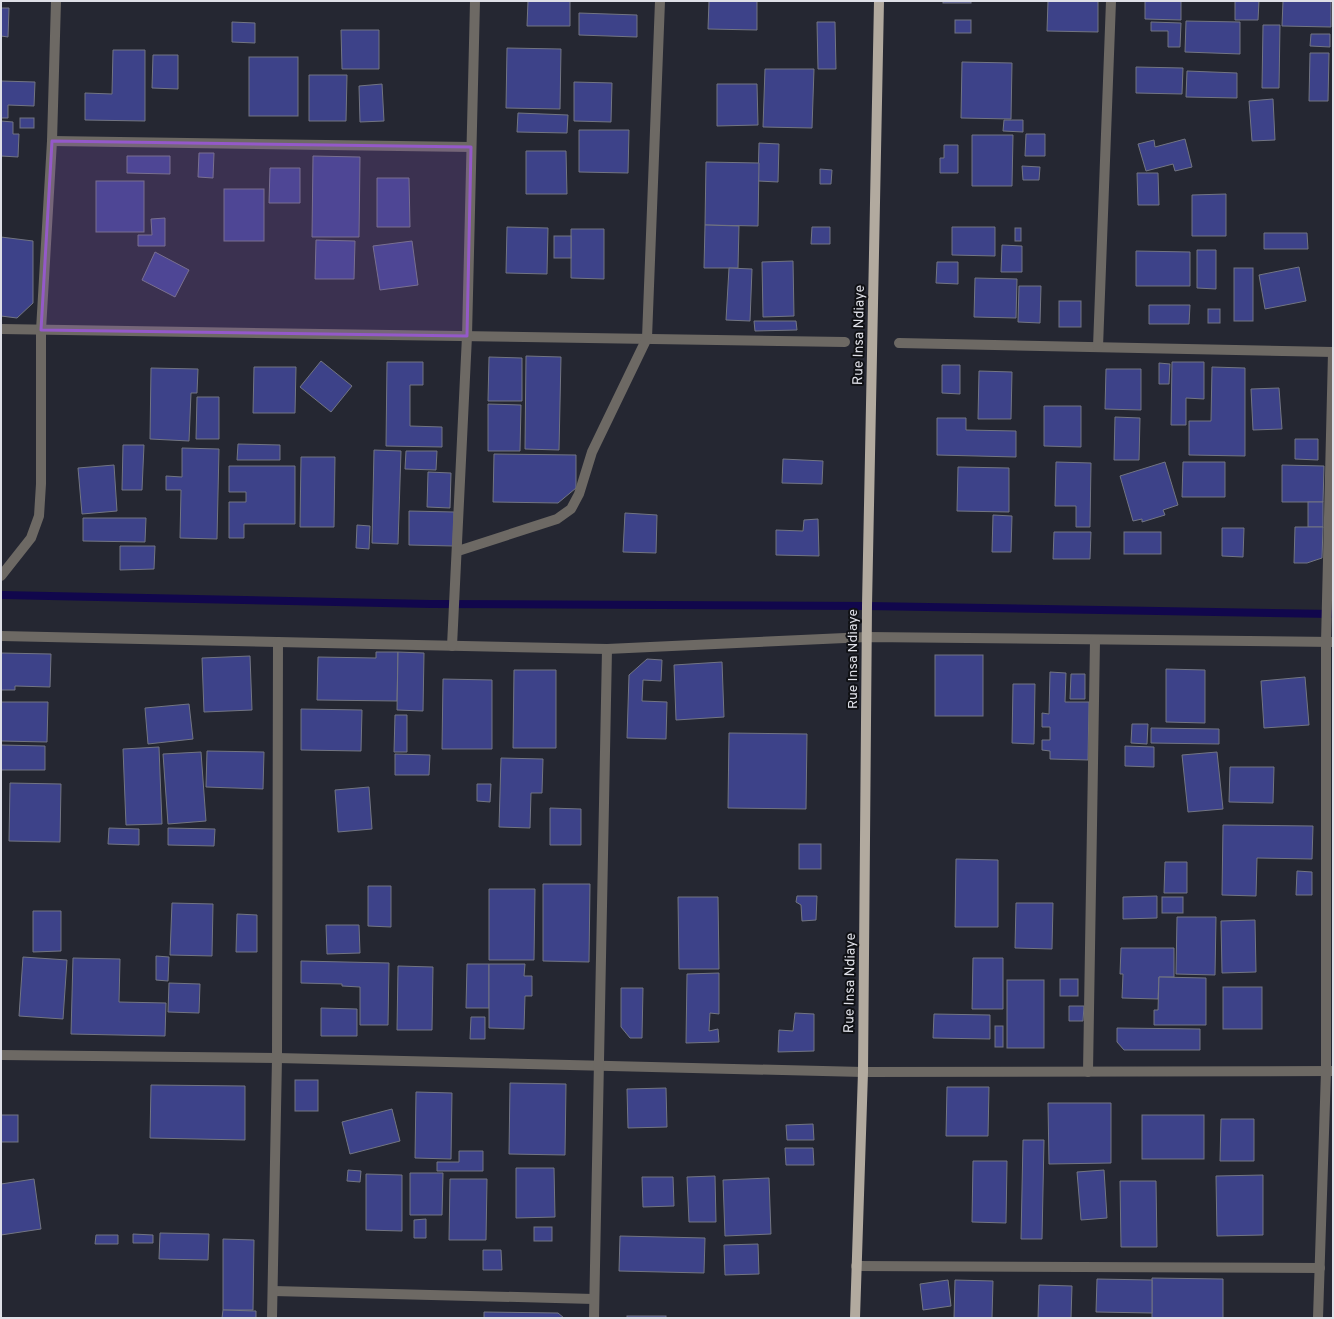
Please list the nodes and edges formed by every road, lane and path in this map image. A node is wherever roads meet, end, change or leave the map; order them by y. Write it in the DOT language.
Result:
graph roads {
  1 [pos="56,1"];
  2 [pos="475,1"];
  3 [pos="660,1"];
  4 [pos="879,1"];
  5 [pos="1111,1"];
  6 [pos="52,142"];
  7 [pos="471,147"];
  8 [pos="1,329"];
  9 [pos="40,330"];
  10 [pos="467,336"];
  11 [pos="647,338"];
  12 [pos="845,342"];
  13 [pos="899,343"];
  14 [pos="1098,347"];
  15 [pos="1333,352"];
  16 [pos="458,551"];
  17 [pos="1,576"];
  18 [pos="1,636"];
  19 [pos="867,637"];
  20 [pos="1095,640"];
  21 [pos="278,642"];
  22 [pos="1329,642"];
  23 [pos="452,646"];
  24 [pos="607,649"];
  25 [pos="1,1055"];
  26 [pos="277,1058"];
  27 [pos="598,1066"];
  28 [pos="1330,1071"];
  29 [pos="862,1072"];
  30 [pos="1088,1072"];
  31 [pos="856,1266"];
  32 [pos="1320,1268"];
  33 [pos="273,1291"];
  34 [pos="594,1299"];
  35 [pos="272,1318"];
  36 [pos="594,1318"];
  37 [pos="855,1318"];
  38 [pos="1318,1318"];
  1 -- 6 [label="street"];
  2 -- 7 [label="street"];
  3 -- 11 [label="street"];
  4 -- 19 [label="main road, Rue Insa Ndiaye"];
  5 -- 14 [label="street"];
  6 -- 7 [label="street"];
  6 -- 9 [label="street"];
  7 -- 10 [label="street"];
  8 -- 9 [label="street"];
  9 -- 10 [label="street"];
  9 -- 17 [label="street"];
  10 -- 11 [label="street"];
  10 -- 16 [label="street"];
  11 -- 12 [label="street"];
  11 -- 16 [label="street"];
  13 -- 14 [label="street"];
  14 -- 15 [label="street"];
  15 -- 22 [label="street"];
  16 -- 23 [label="street"];
  18 -- 21 [label="street"];
  19 -- 20 [label="street"];
  19 -- 24 [label="street"];
  19 -- 29 [label="main road, Rue Insa Ndiaye"];
  20 -- 22 [label="street"];
  20 -- 30 [label="street"];
  21 -- 23 [label="street"];
  21 -- 26 [label="street"];
  22 -- 28 [label="street"];
  23 -- 24 [label="street"];
  24 -- 27 [label="street"];
  25 -- 26 [label="street"];
  26 -- 27 [label="street"];
  26 -- 33 [label="street"];
  27 -- 29 [label="street"];
  27 -- 34 [label="street"];
  28 -- 30 [label="street"];
  28 -- 32 [label="street"];
  29 -- 30 [label="street"];
  29 -- 31 [label="main road, Rue Insa Ndiaye"];
  31 -- 32 [label="street"];
  31 -- 37 [label="main road, Rue Insa Ndiaye"];
  32 -- 38 [label="street"];
  33 -- 34 [label="street"];
  33 -- 35 [label="street"];
  34 -- 36 [label="street"];
}
